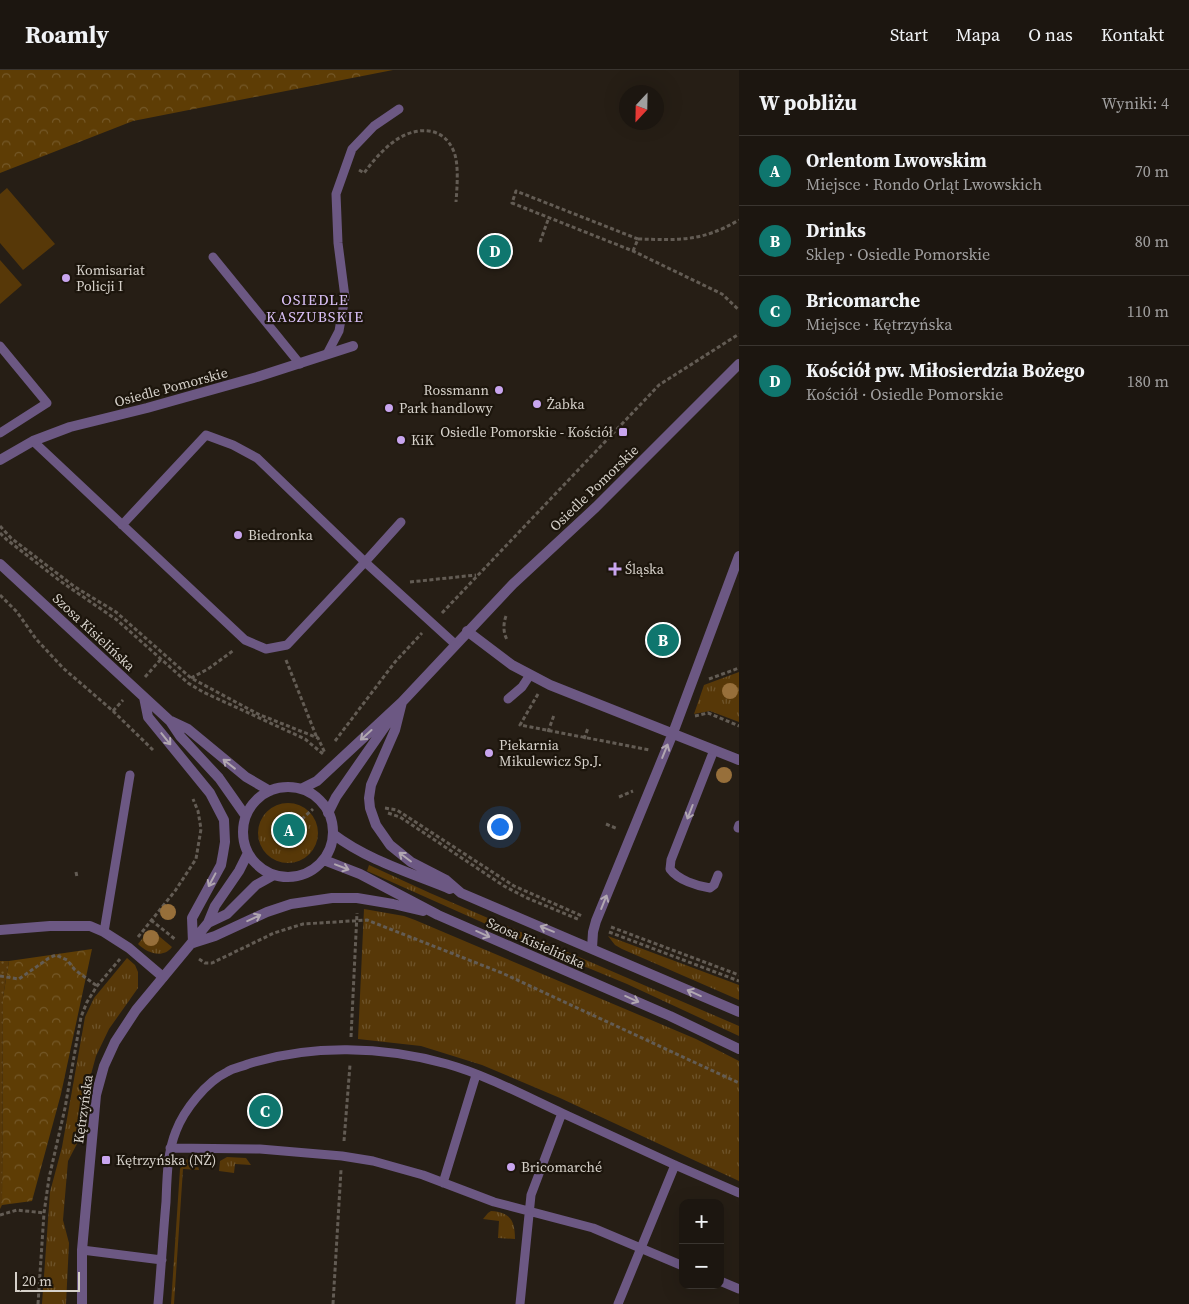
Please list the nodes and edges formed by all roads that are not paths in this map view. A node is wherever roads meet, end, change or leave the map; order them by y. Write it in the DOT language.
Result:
graph roads {
  1 [pos="399,109"];
  2 [pos="213,257"];
  3 [pos="0,346"];
  4 [pos="352,346"];
  5 [pos="327,354"];
  6 [pos="300,364"];
  7 [pos="739,364"];
  8 [pos="0,433"];
  9 [pos="33,441"];
  10 [pos="0,460"];
  11 [pos="402,522"];
  12 [pos="122,525"];
  13 [pos="739,556"];
  14 [pos="365,562"];
  15 [pos="0,564"];
  16 [pos="467,631"];
  17 [pos="455,644"];
  18 [pos="530,675"];
  19 [pos="144,697"];
  20 [pos="508,699"];
  21 [pos="402,702"];
  22 [pos="170,721"];
  23 [pos="672,733"];
  24 [pos="714,750"];
  25 [pos="739,760"];
  26 [pos="130,775"];
  27 [pos="301,789"];
  28 [pos="270,791"];
  29 [pos="328,813"];
  30 [pos="245,815"];
  31 [pos="333,834"];
  32 [pos="248,852"];
  33 [pos="324,860"];
  34 [pos="274,875"];
  35 [pos="718,875"];
  36 [pos="461,893"];
  37 [pos="438,915"];
  38 [pos="208,923"];
  39 [pos="0,930"];
  40 [pos="104,932"];
  41 [pos="193,943"];
  42 [pos="592,948"];
  43 [pos="163,977"];
  44 [pos="739,1012"];
  45 [pos="739,1049"];
  46 [pos="476,1075"];
  47 [pos="562,1112"];
  48 [pos="170,1148"];
  49 [pos="675,1166"];
  50 [pos="442,1183"];
  51 [pos="739,1193"];
  52 [pos="528,1212"];
  53 [pos="640,1248"];
  54 [pos="82,1250"];
  55 [pos="162,1260"];
  56 [pos="679,1264"];
  57 [pos="724,1283"];
  58 [pos="739,1289"];
  59 [pos="82,1304"];
  60 [pos="158,1304"];
  61 [pos="520,1304"];
  62 [pos="618,1304"];
  1 -- 5 [label="lane"];
  2 -- 6 [label="lane"];
  3 -- 8 [label="lane"];
  4 -- 5 [label="street, Osiedle Pomorskie"];
  5 -- 6 [label="street, Osiedle Pomorskie"];
  6 -- 9 [label="street, Osiedle Pomorskie"];
  7 -- 16 [label="street, Osiedle Pomorskie"];
  9 -- 10 [label="street, Osiedle Pomorskie"];
  9 -- 12 [label="lane"];
  11 -- 14 [label="lane"];
  12 -- 14 [label="lane"];
  12 -- 14 [label="lane"];
  13 -- 23 [label="street"];
  14 -- 17 [label="lane"];
  15 -- 19 [label="street, Szosa Kisielińska"];
  16 -- 17 [label="street, Osiedle Pomorskie"];
  16 -- 18 [label="street"];
  17 -- 21 [label="street, Osiedle Pomorskie"];
  18 -- 20 [label="lane"];
  18 -- 23 [label="street"];
  19 -- 22 [label="street, Szosa Kisielińska"];
  19 -- 41 [label="street, one-way"];
  21 -- 27 [label="street, one-way"];
  21 -- 29 [label="street"];
  36 -- 21 [label="street, one-way"];
  28 -- 22 [label="street, Szosa Kisielińska, one-way"];
  22 -- 30 [label="street, Szosa Kisielińska"];
  23 -- 24 [label="street"];
  42 -- 23 [label="street, one-way"];
  24 -- 25 [label="street"];
  24 -- 35 [label="lane, one-way"];
  26 -- 40 [label="lane"];
  27 -- 28 [label="street"];
  27 -- 29 [label="street"];
  28 -- 30 [label="street"];
  29 -- 31 [label="street"];
  30 -- 32 [label="street"];
  31 -- 33 [label="street"];
  31 -- 36 [label="street"];
  32 -- 34 [label="street"];
  32 -- 38 [label="street"];
  33 -- 34 [label="street"];
  33 -- 37 [label="street, Szosa Kisielińska, one-way"];
  34 -- 38 [label="street"];
  42 -- 36 [label="street, Szosa Kisielińska, one-way"];
  41 -- 37 [label="street, one-way"];
  37 -- 45 [label="street, Szosa Kisielińska, one-way"];
  38 -- 41 [label="street, Kętrzyńska"];
  39 -- 40 [label="street"];
  40 -- 43 [label="street"];
  41 -- 43 [label="street, Kętrzyńska"];
  44 -- 42 [label="street, Szosa Kisielińska, one-way"];
  43 -- 54 [label="street, Kętrzyńska"];
  46 -- 47 [label="lane"];
  46 -- 48 [label="lane"];
  46 -- 50 [label="lane"];
  47 -- 49 [label="lane"];
  47 -- 52 [label="lane"];
  48 -- 50 [label="lane"];
  48 -- 55 [label="lane"];
  49 -- 51 [label="lane"];
  49 -- 53 [label="lane"];
  50 -- 52 [label="lane"];
  52 -- 53 [label="lane"];
  52 -- 61 [label="lane"];
  53 -- 56 [label="lane"];
  53 -- 62 [label="lane"];
  54 -- 55 [label="lane"];
  54 -- 59 [label="street, Kętrzyńska"];
  55 -- 60 [label="lane"];
  57 -- 58 [label="lane"];
}
